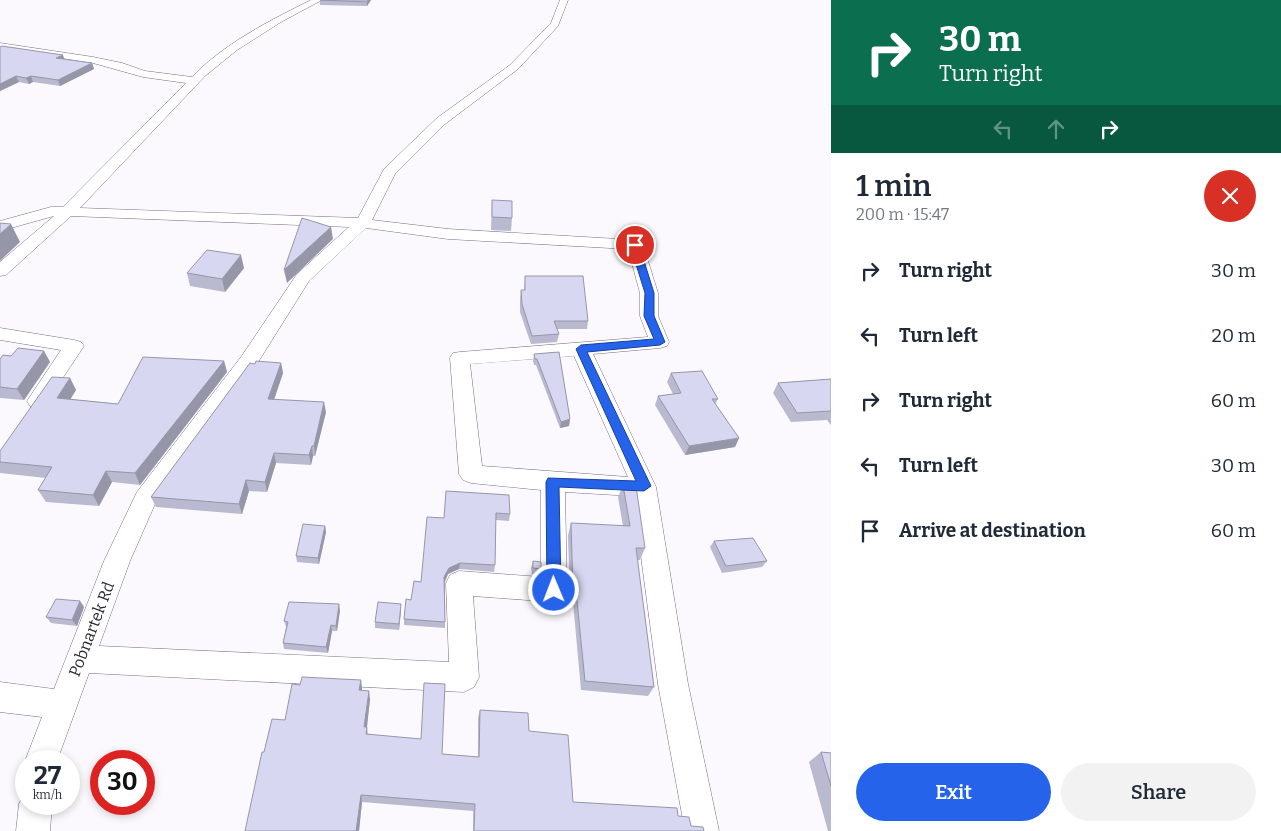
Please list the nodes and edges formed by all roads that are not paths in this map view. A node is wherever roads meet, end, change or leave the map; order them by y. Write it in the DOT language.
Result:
graph roads {
  1 [pos="318,0"];
  2 [pos="564,0"];
  3 [pos="0,46"];
  4 [pos="194,82"];
  5 [pos="66,213"];
  6 [pos="364,223"];
  7 [pos="0,226"];
  8 [pos="0,271"];
  9 [pos="0,334"];
  10 [pos="581,349"];
  11 [pos="27,416"];
  12 [pos="552,482"];
  13 [pos="644,486"];
  14 [pos="80,659"];
  15 [pos="0,697"];
  16 [pos="62,705"];
  17 [pos="45,750"];
  18 [pos="35,815"];
  19 [pos="33,831"];
  20 [pos="702,831"];
  1 -- 4 [label="street"];
  2 -- 6 [label="street"];
  3 -- 4 [label="street"];
  4 -- 5 [label="street"];
  5 -- 6 [label="street"];
  5 -- 7 [label="street"];
  5 -- 8 [label="street"];
  6 -- 10 [label="street"];
  6 -- 14 [label="street, Pobnartek Rd"];
  9 -- 11 [label="street"];
  10 -- 12 [label="street"];
  10 -- 13 [label="street"];
  12 -- 13 [label="street"];
  12 -- 14 [label="street"];
  13 -- 20 [label="street"];
  14 -- 16 [label="street, Pobnartek Rd"];
  15 -- 16 [label="street"];
  16 -- 17 [label="street, Pobnartek Rd"];
  18 -- 19 [label="street"];
}
